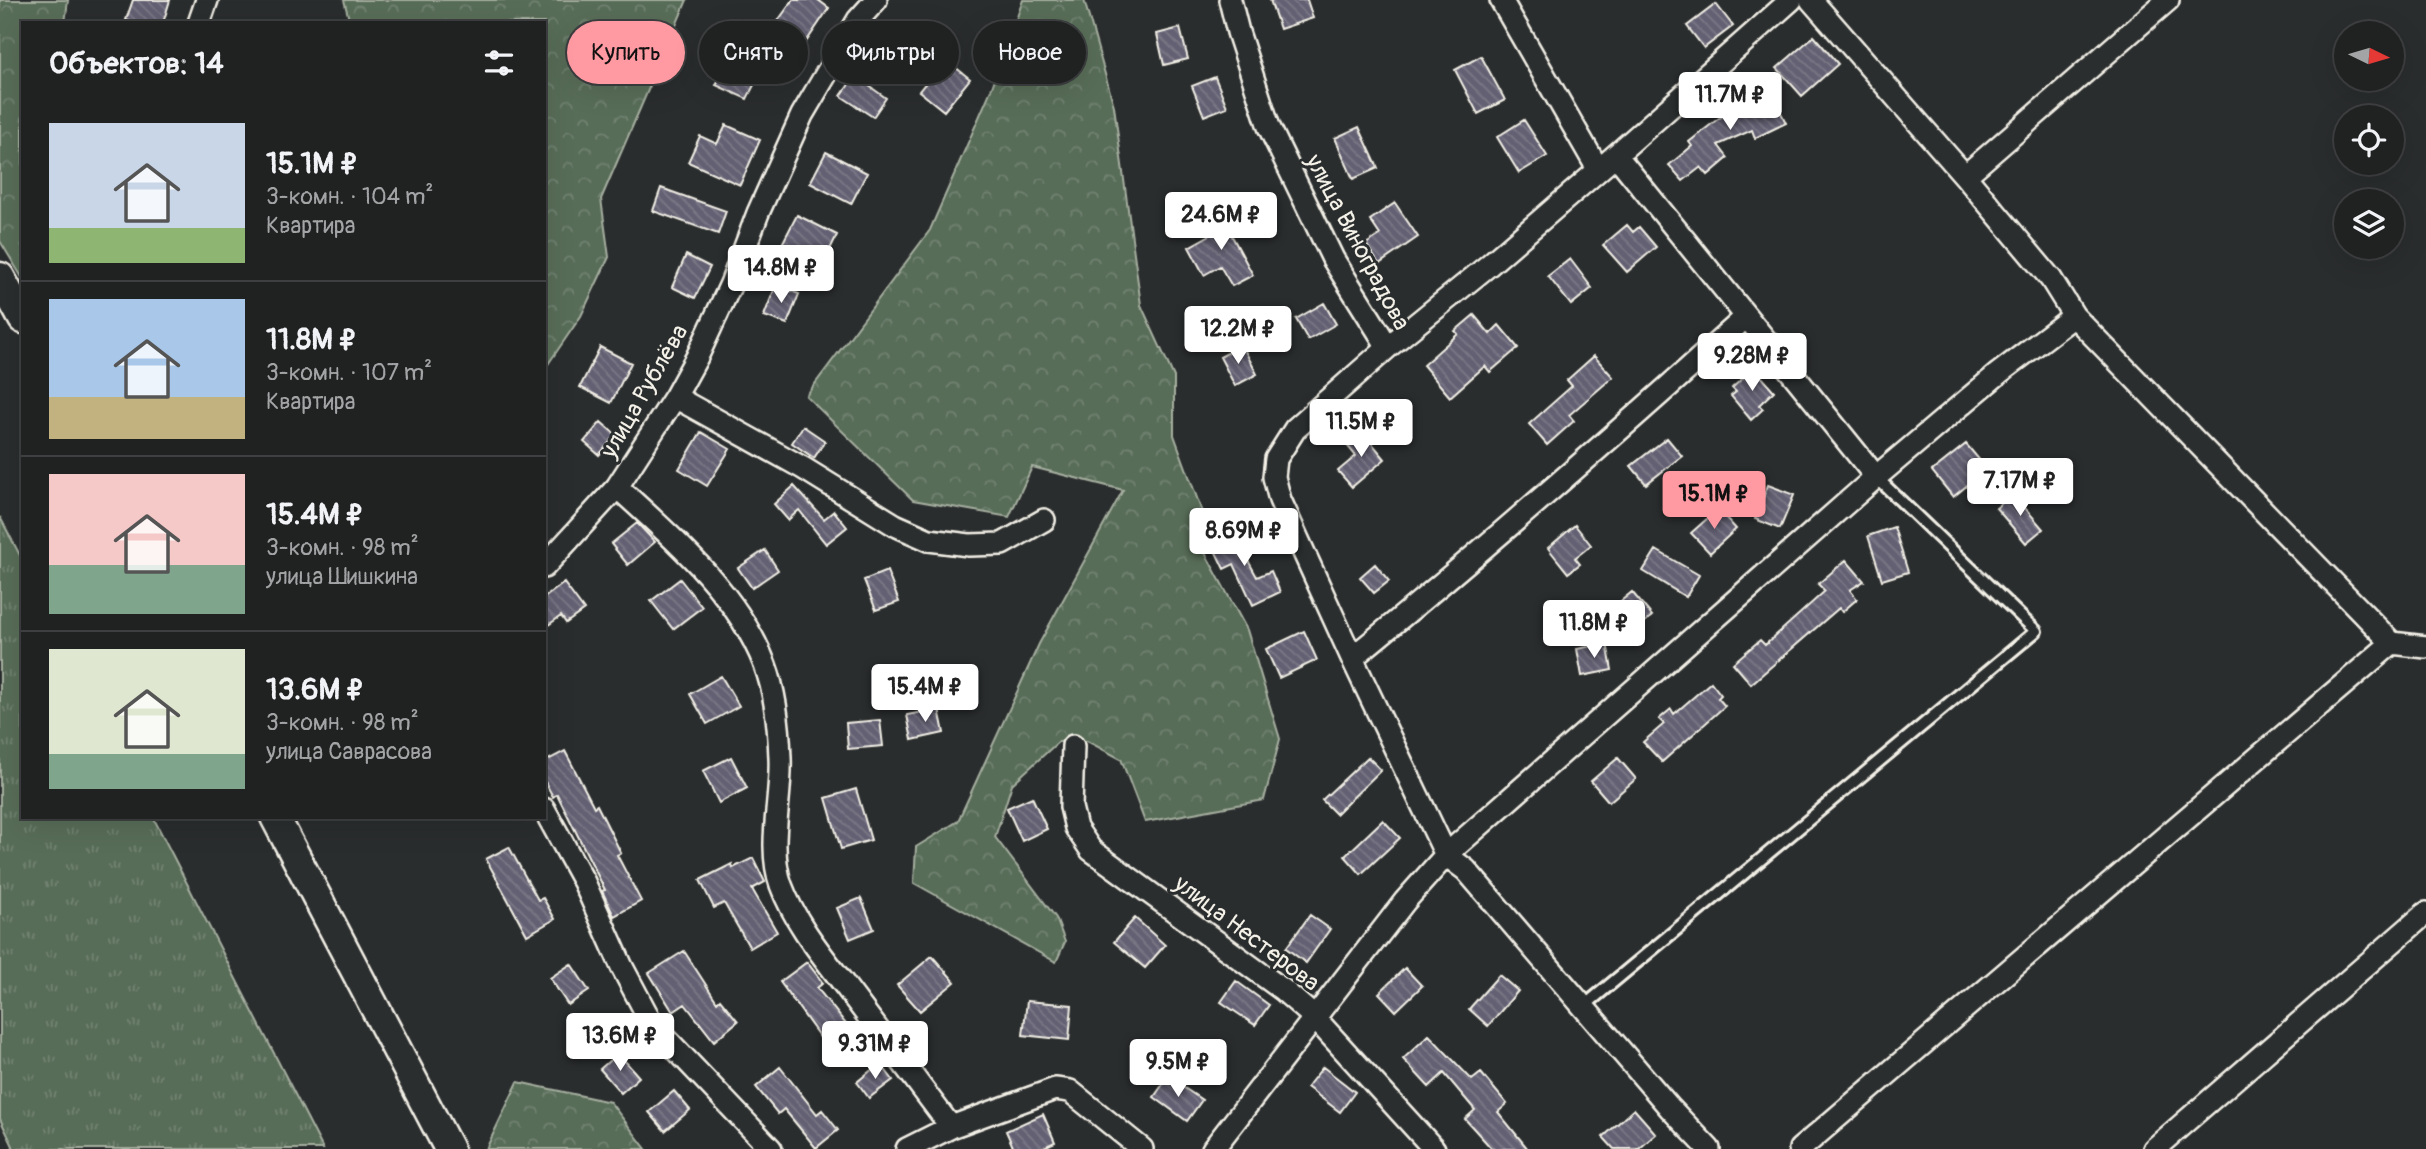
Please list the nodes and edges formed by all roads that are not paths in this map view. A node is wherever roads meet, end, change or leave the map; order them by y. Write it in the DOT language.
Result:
graph roads {
  1 [pos="207,0"];
  2 [pos="876,0"];
  3 [pos="1230,0"];
  4 [pos="1501,0"];
  5 [pos="1791,0"];
  6 [pos="1811,0"];
  7 [pos="2168,0"];
  8 [pos="201,21"];
  9 [pos="1616,155"];
  10 [pos="1598,169"];
  11 [pos="1965,176"];
  12 [pos="0,277"];
  13 [pos="21,315"];
  14 [pos="2074,316"];
  15 [pos="1746,317"];
  16 [pos="1388,347"];
  17 [pos="675,397"];
  18 [pos="1876,477"];
  19 [pos="617,487"];
  20 [pos="1044,520"];
  21 [pos="546,565"];
  22 [pos="2392,643"];
  23 [pos="2426,647"];
  24 [pos="1352,659"];
  25 [pos="1073,746"];
  26 [pos="546,813"];
  27 [pos="276,819"];
  28 [pos="1446,855"];
  29 [pos="2426,913"];
  30 [pos="1583,1007"];
  31 [pos="1314,1017"];
  32 [pos="951,1127"];
  33 [pos="449,1149"];
  34 [pos="771,1149"];
  35 [pos="906,1149"];
  36 [pos="1142,1149"];
  37 [pos="1213,1149"];
  38 [pos="1434,1149"];
  39 [pos="1709,1149"];
  40 [pos="1800,1149"];
  41 [pos="2154,1149"];
  1 -- 8 [label="street"];
  2 -- 17 [label="street, улица Рублёва"];
  3 -- 16 [label="street, улица Виноградова"];
  4 -- 10 [label="street"];
  5 -- 9 [label="street"];
  6 -- 11 [label="street"];
  7 -- 11 [label="street"];
  9 -- 10 [label="street"];
  9 -- 15 [label="street"];
  10 -- 16 [label="street"];
  11 -- 14 [label="street"];
  12 -- 13 [label="street"];
  14 -- 18 [label="street"];
  14 -- 22 [label="street"];
  15 -- 18 [label="street"];
  15 -- 24 [label="street"];
  16 -- 24 [label="street, улица Виноградова"];
  17 -- 19 [label="street, улица Рублёва"];
  17 -- 20 [label="street"];
  18 -- 28 [label="street"];
  18 -- 30 [label="lane"];
  19 -- 21 [label="street, улица Рублёва"];
  19 -- 32 [label="street"];
  22 -- 23 [label="street"];
  22 -- 40 [label="street"];
  24 -- 28 [label="street, улица Виноградова"];
  25 -- 31 [label="street, улица Нестерова"];
  26 -- 34 [label="street"];
  27 -- 33 [label="street"];
  28 -- 30 [label="street"];
  28 -- 31 [label="street"];
  29 -- 41 [label="street"];
  30 -- 39 [label="street"];
  31 -- 37 [label="street"];
  31 -- 38 [label="street, улица Нестерова"];
  32 -- 35 [label="street"];
  32 -- 36 [label="street"];
}
